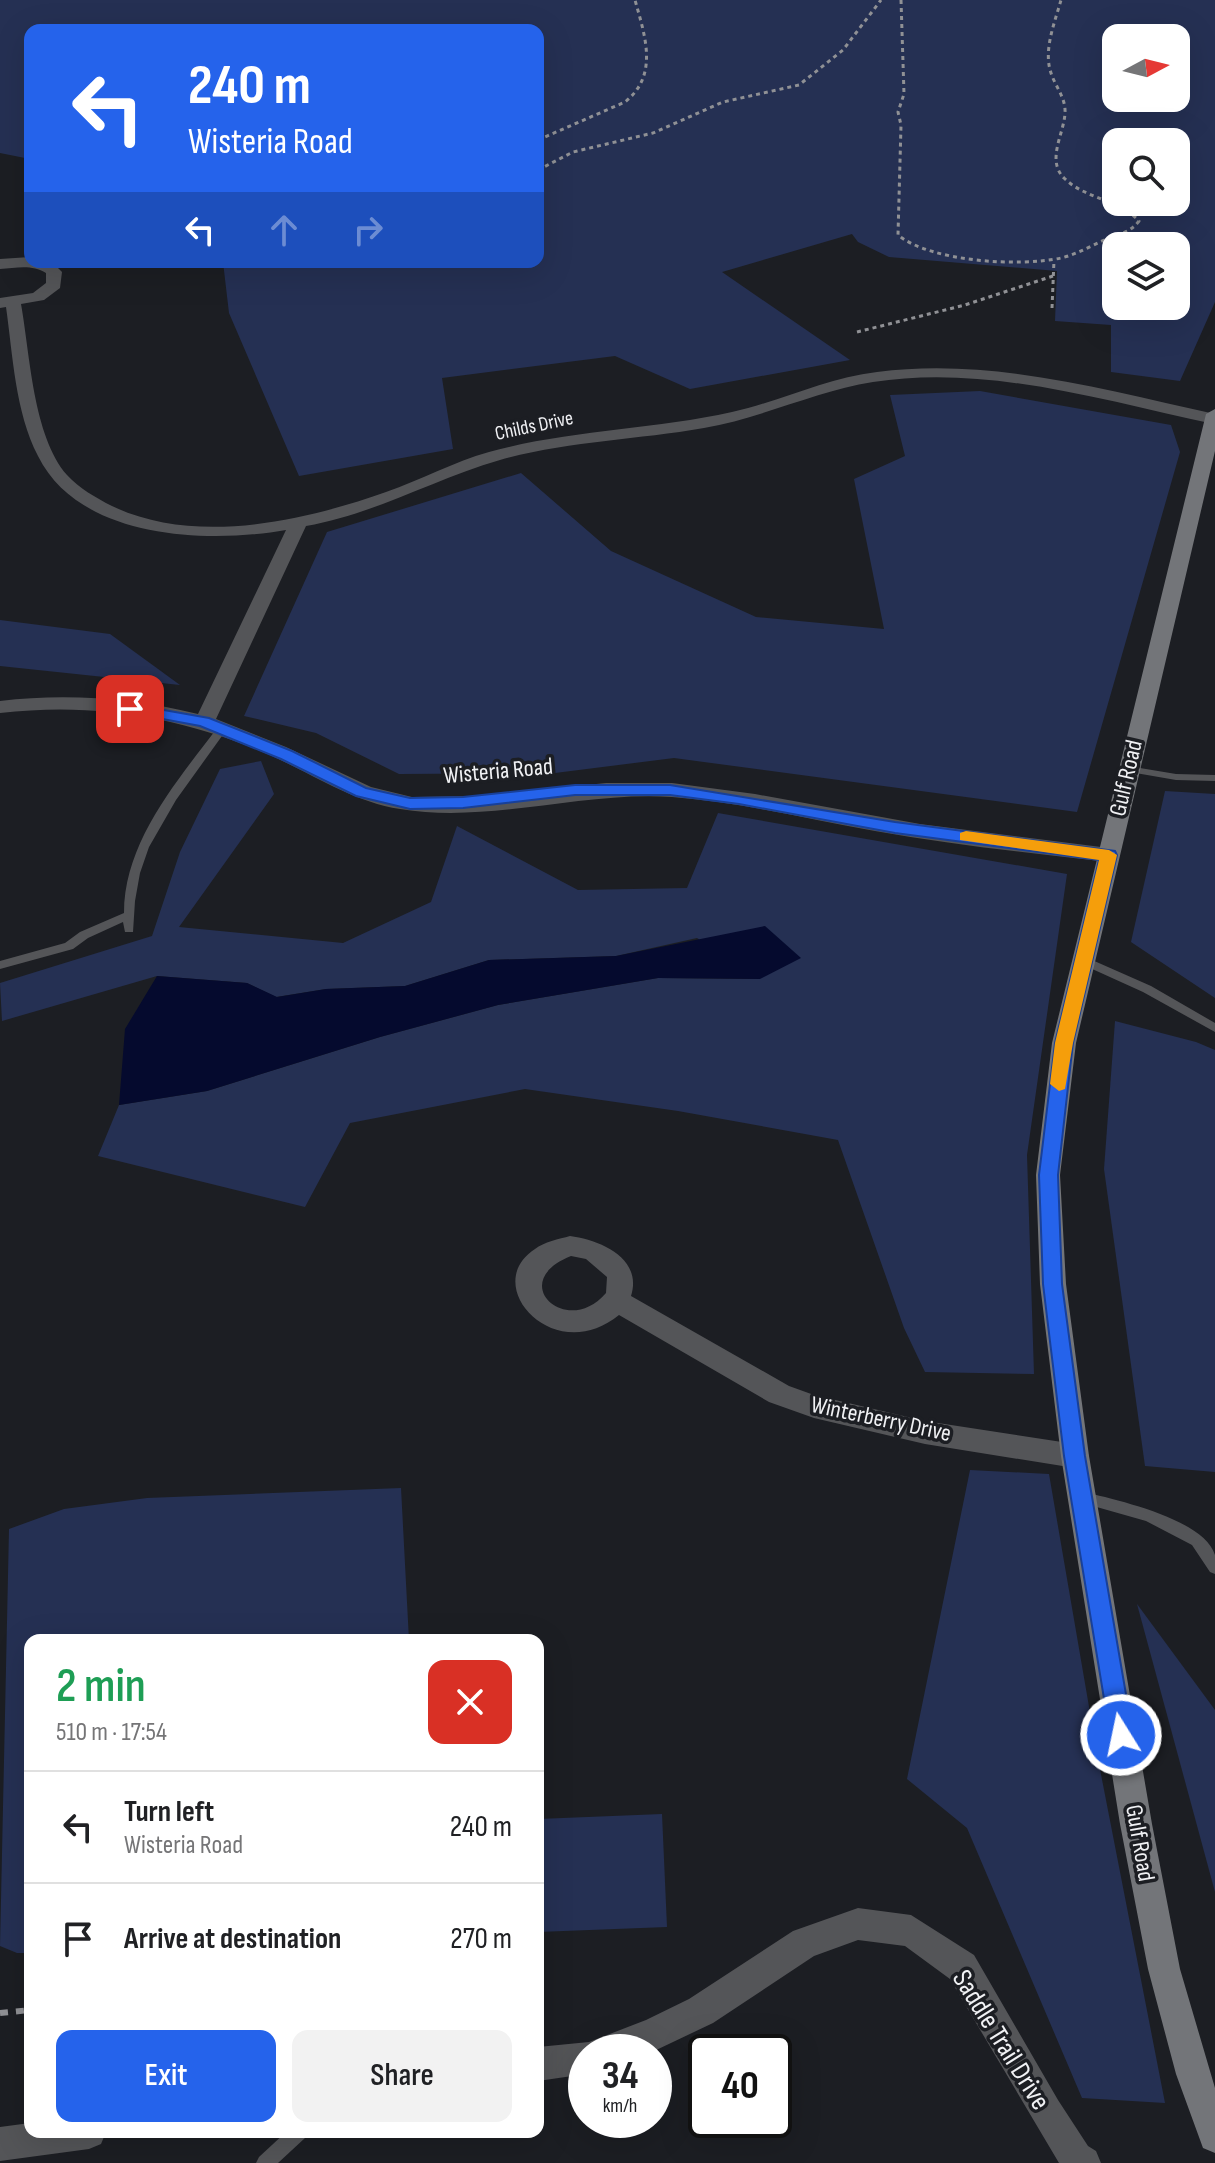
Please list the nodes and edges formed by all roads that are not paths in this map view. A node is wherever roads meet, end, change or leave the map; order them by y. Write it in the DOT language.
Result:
graph roads {
  1 [pos="24,262"];
  2 [pos="0,264"];
  3 [pos="44,268"];
  4 [pos="6,303"];
  5 [pos="1215,417"];
  6 [pos="298,523"];
  7 [pos="0,707"];
  8 [pos="213,726"];
  9 [pos="1128,769"];
  10 [pos="1215,778"];
  11 [pos="1109,855"];
  12 [pos="1083,960"];
  13 [pos="0,965"];
  14 [pos="1215,1028"];
  15 [pos="616,1300"];
  16 [pos="1075,1456"];
  17 [pos="1081,1497"];
  18 [pos="1215,1567"];
  19 [pos="654,2034"];
  20 [pos="568,2060"];
  21 [pos="544,2063"];
  22 [pos="1215,2136"];
  23 [pos="44,2138"];
  24 [pos="292,2138"];
  25 [pos="0,2144"];
  26 [pos="265,2163"];
  27 [pos="1084,2163"];
  1 -- 2 [label="street, Childs Drive"];
  3 -- 4 [label="street, Childs Drive"];
  4 -- 6 [label="street, Childs Drive"];
  5 -- 6 [label="street, Childs Drive"];
  5 -- 9 [label="street, Gulf Road"];
  6 -- 8 [label="street"];
  7 -- 8 [label="street, Wisteria Road"];
  8 -- 11 [label="street, Wisteria Road"];
  8 -- 13 [label="lane"];
  9 -- 10 [label="lane"];
  9 -- 11 [label="street, Gulf Road"];
  11 -- 12 [label="street, Gulf Road"];
  12 -- 14 [label="lane"];
  12 -- 16 [label="street, Gulf Road"];
  15 -- 16 [label="street, Winterberry Drive"];
  16 -- 17 [label="street, Gulf Road"];
  17 -- 18 [label="lane"];
  17 -- 22 [label="street, Gulf Road"];
  19 -- 27 [label="street, Saddle Trail Drive"];
  20 -- 21 [label="street"];
  23 -- 25 [label="street"];
  24 -- 26 [label="lane"];
}
